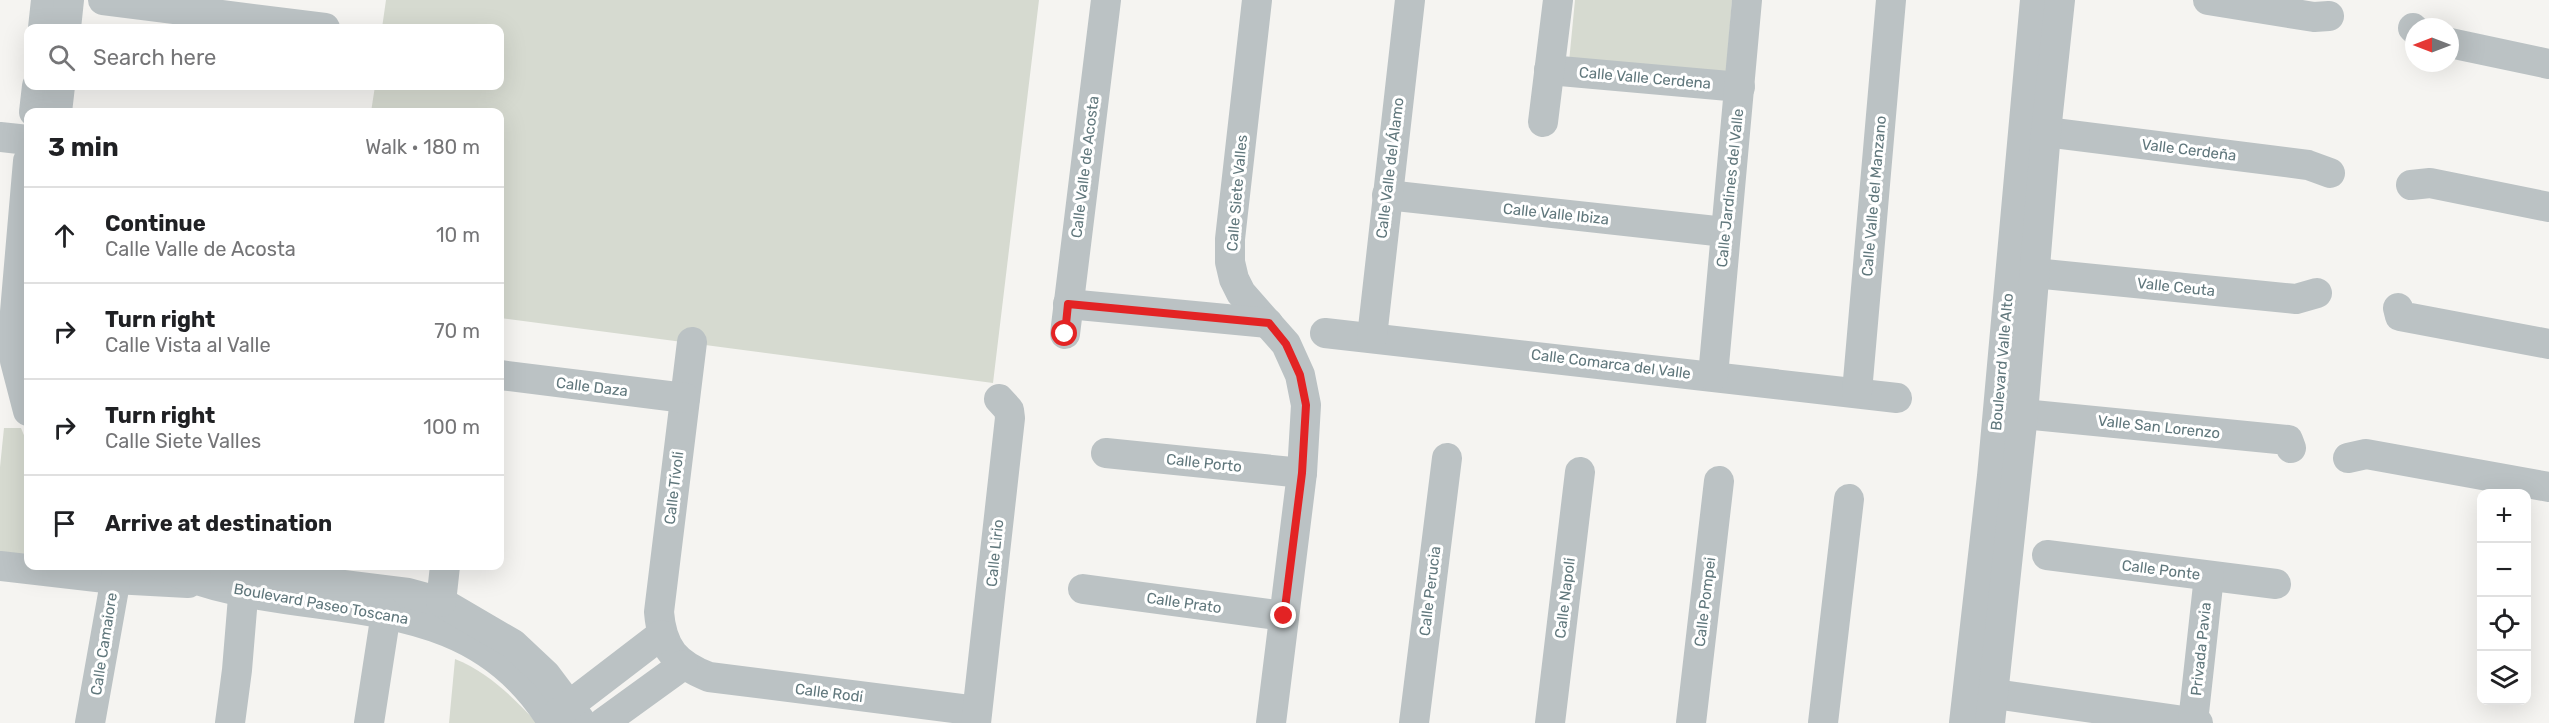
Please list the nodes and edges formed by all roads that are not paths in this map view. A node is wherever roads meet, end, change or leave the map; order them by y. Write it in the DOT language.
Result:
graph roads {
  1 [pos="46,0"];
  2 [pos="69,0"];
  3 [pos="103,0"];
  4 [pos="1106,0"];
  5 [pos="1257,0"];
  6 [pos="1410,0"];
  7 [pos="1558,0"];
  8 [pos="1747,0"];
  9 [pos="1891,0"];
  10 [pos="2035,0"];
  11 [pos="2060,0"];
  12 [pos="2208,0"];
  13 [pos="2329,16"];
  14 [pos="43,24"];
  15 [pos="66,24"];
  16 [pos="293,24"];
  17 [pos="2459,45"];
  18 [pos="2549,64"];
  19 [pos="1550,70"];
  20 [pos="1740,87"];
  21 [pos="37,90"];
  22 [pos="60,90"];
  23 [pos="34,108"];
  24 [pos="57,108"];
  25 [pos="1543,122"];
  26 [pos="2046,132"];
  27 [pos="0,137"];
  28 [pos="24,140"];
  29 [pos="2330,173"];
  30 [pos="2411,185"];
  31 [pos="1387,195"];
  32 [pos="24,197"];
  33 [pos="2549,207"];
  34 [pos="1725,232"];
  35 [pos="2034,273"];
  36 [pos="15,278"];
  37 [pos="2318,293"];
  38 [pos="1068,304"];
  39 [pos="2398,308"];
  40 [pos="1269,323"];
  41 [pos="1326,333"];
  42 [pos="1065,334"];
  43 [pos="13,335"];
  44 [pos="1372,337"];
  45 [pos="692,342"];
  46 [pos="2549,344"];
  47 [pos="504,375"];
  48 [pos="1713,376"];
  49 [pos="0,385"];
  50 [pos="1857,392"];
  51 [pos="24,396"];
  52 [pos="685,398"];
  53 [pos="1897,398"];
  54 [pos="999,399"];
  55 [pos="2023,414"];
  56 [pos="2292,448"];
  57 [pos="1106,453"];
  58 [pos="1447,458"];
  59 [pos="2349,458"];
  60 [pos="1580,472"];
  61 [pos="1302,473"];
  62 [pos="1719,481"];
  63 [pos="2549,487"];
  64 [pos="1849,499"];
  65 [pos="2047,555"];
  66 [pos="0,566"];
  67 [pos="24,567"];
  68 [pos="77,570"];
  69 [pos="187,570"];
  70 [pos="445,570"];
  71 [pos="116,572"];
  72 [pos="2208,576"];
  73 [pos="230,577"];
  74 [pos="294,582"];
  75 [pos="2276,584"];
  76 [pos="1083,589"];
  77 [pos="441,602"];
  78 [pos="386,613"];
  79 [pos="1284,616"];
  80 [pos="661,635"];
  81 [pos="683,665"];
  82 [pos="1984,702"];
  83 [pos="977,717"];
  84 [pos="564,718"];
  85 [pos="2193,722"];
  86 [pos="90,723"];
  87 [pos="230,723"];
  88 [pos="369,723"];
  89 [pos="603,723"];
  90 [pos="1271,723"];
  91 [pos="1414,723"];
  92 [pos="1550,723"];
  93 [pos="1691,723"];
  94 [pos="1823,723"];
  95 [pos="1964,723"];
  96 [pos="2198,723"];
  1 -- 14 [label="street"];
  2 -- 15 [label="street"];
  3 -- 16 [label="street"];
  4 -- 38 [label="street, Calle Valle de Acosta"];
  5 -- 40 [label="street, Calle Siete Valles"];
  6 -- 31 [label="street, Calle Valle del Álamo"];
  7 -- 19 [label="street"];
  8 -- 20 [label="street, Calle Jardines del Valle"];
  9 -- 50 [label="street, Calle Valle del Manzano"];
  10 -- 82 [label="street, Boulevard Valle Alto"];
  11 -- 26 [label="street, Boulevard Valle Alto"];
  12 -- 13 [label="street"];
  17 -- 18 [label="street"];
  19 -- 20 [label="street, Calle Valle Cerdena"];
  19 -- 25 [label="street"];
  20 -- 34 [label="street, Calle Jardines del Valle"];
  21 -- 23 [label="street"];
  22 -- 24 [label="street"];
  26 -- 29 [label="street, Valle Cerdeña"];
  26 -- 35 [label="street, Boulevard Valle Alto"];
  27 -- 28 [label="street"];
  30 -- 33 [label="street"];
  31 -- 34 [label="street, Calle Valle Ibiza"];
  31 -- 44 [label="street, Calle Valle del Álamo"];
  32 -- 36 [label="street"];
  34 -- 48 [label="street, Calle Jardines del Valle"];
  35 -- 37 [label="street, Valle Ceuta"];
  35 -- 55 [label="street, Boulevard Valle Alto"];
  36 -- 43 [label="street"];
  38 -- 40 [label="street"];
  38 -- 42 [label="street, Calle Valle de Acosta"];
  39 -- 46 [label="street"];
  40 -- 61 [label="street, Calle Siete Valles"];
  41 -- 44 [label="street, Calle Comarca del Valle"];
  43 -- 49 [label="street"];
  43 -- 51 [label="street"];
  44 -- 48 [label="street, Calle Comarca del Valle"];
  45 -- 52 [label="street, Calle Tívoli"];
  47 -- 52 [label="street, Calle Daza"];
  48 -- 50 [label="street, Calle Comarca del Valle"];
  50 -- 53 [label="street, Calle Comarca del Valle"];
  52 -- 80 [label="street, Calle Tívoli"];
  54 -- 83 [label="street, Calle Lirio"];
  55 -- 56 [label="street, Valle San Lorenzo"];
  55 -- 82 [label="street, Boulevard Valle Alto"];
  57 -- 61 [label="street, Calle Porto"];
  58 -- 91 [label="street, Calle Perucia"];
  59 -- 63 [label="street"];
  60 -- 92 [label="street, Calle Napoli"];
  61 -- 79 [label="street, Calle Siete Valles"];
  62 -- 93 [label="street, Calle Pompei"];
  64 -- 94 [label="street"];
  65 -- 72 [label="street, Calle Ponte"];
  66 -- 67 [label="street"];
  68 -- 71 [label="street"];
  69 -- 73 [label="street, Boulevard Paseo Toscana"];
  70 -- 77 [label="street"];
  71 -- 73 [label="street"];
  71 -- 86 [label="street, Calle Camaiore"];
  72 -- 75 [label="street, Calle Ponte"];
  72 -- 85 [label="street, Privada Pavia"];
  73 -- 74 [label="street, Boulevard Paseo Toscana"];
  73 -- 87 [label="street"];
  74 -- 77 [label="street, Boulevard Paseo Toscana"];
  74 -- 78 [label="street, Boulevard Paseo Toscana"];
  76 -- 79 [label="street, Calle Prato"];
  77 -- 84 [label="street, Boulevard Paseo Toscana"];
  78 -- 84 [label="street, Boulevard Paseo Toscana"];
  78 -- 88 [label="street"];
  79 -- 90 [label="street, Calle Siete Valles"];
  80 -- 81 [label="street"];
  80 -- 84 [label="street"];
  81 -- 83 [label="street, Calle Rodi"];
  81 -- 89 [label="street"];
  82 -- 85 [label="street"];
  82 -- 95 [label="street, Boulevard Valle Alto"];
  85 -- 96 [label="street"];
}
